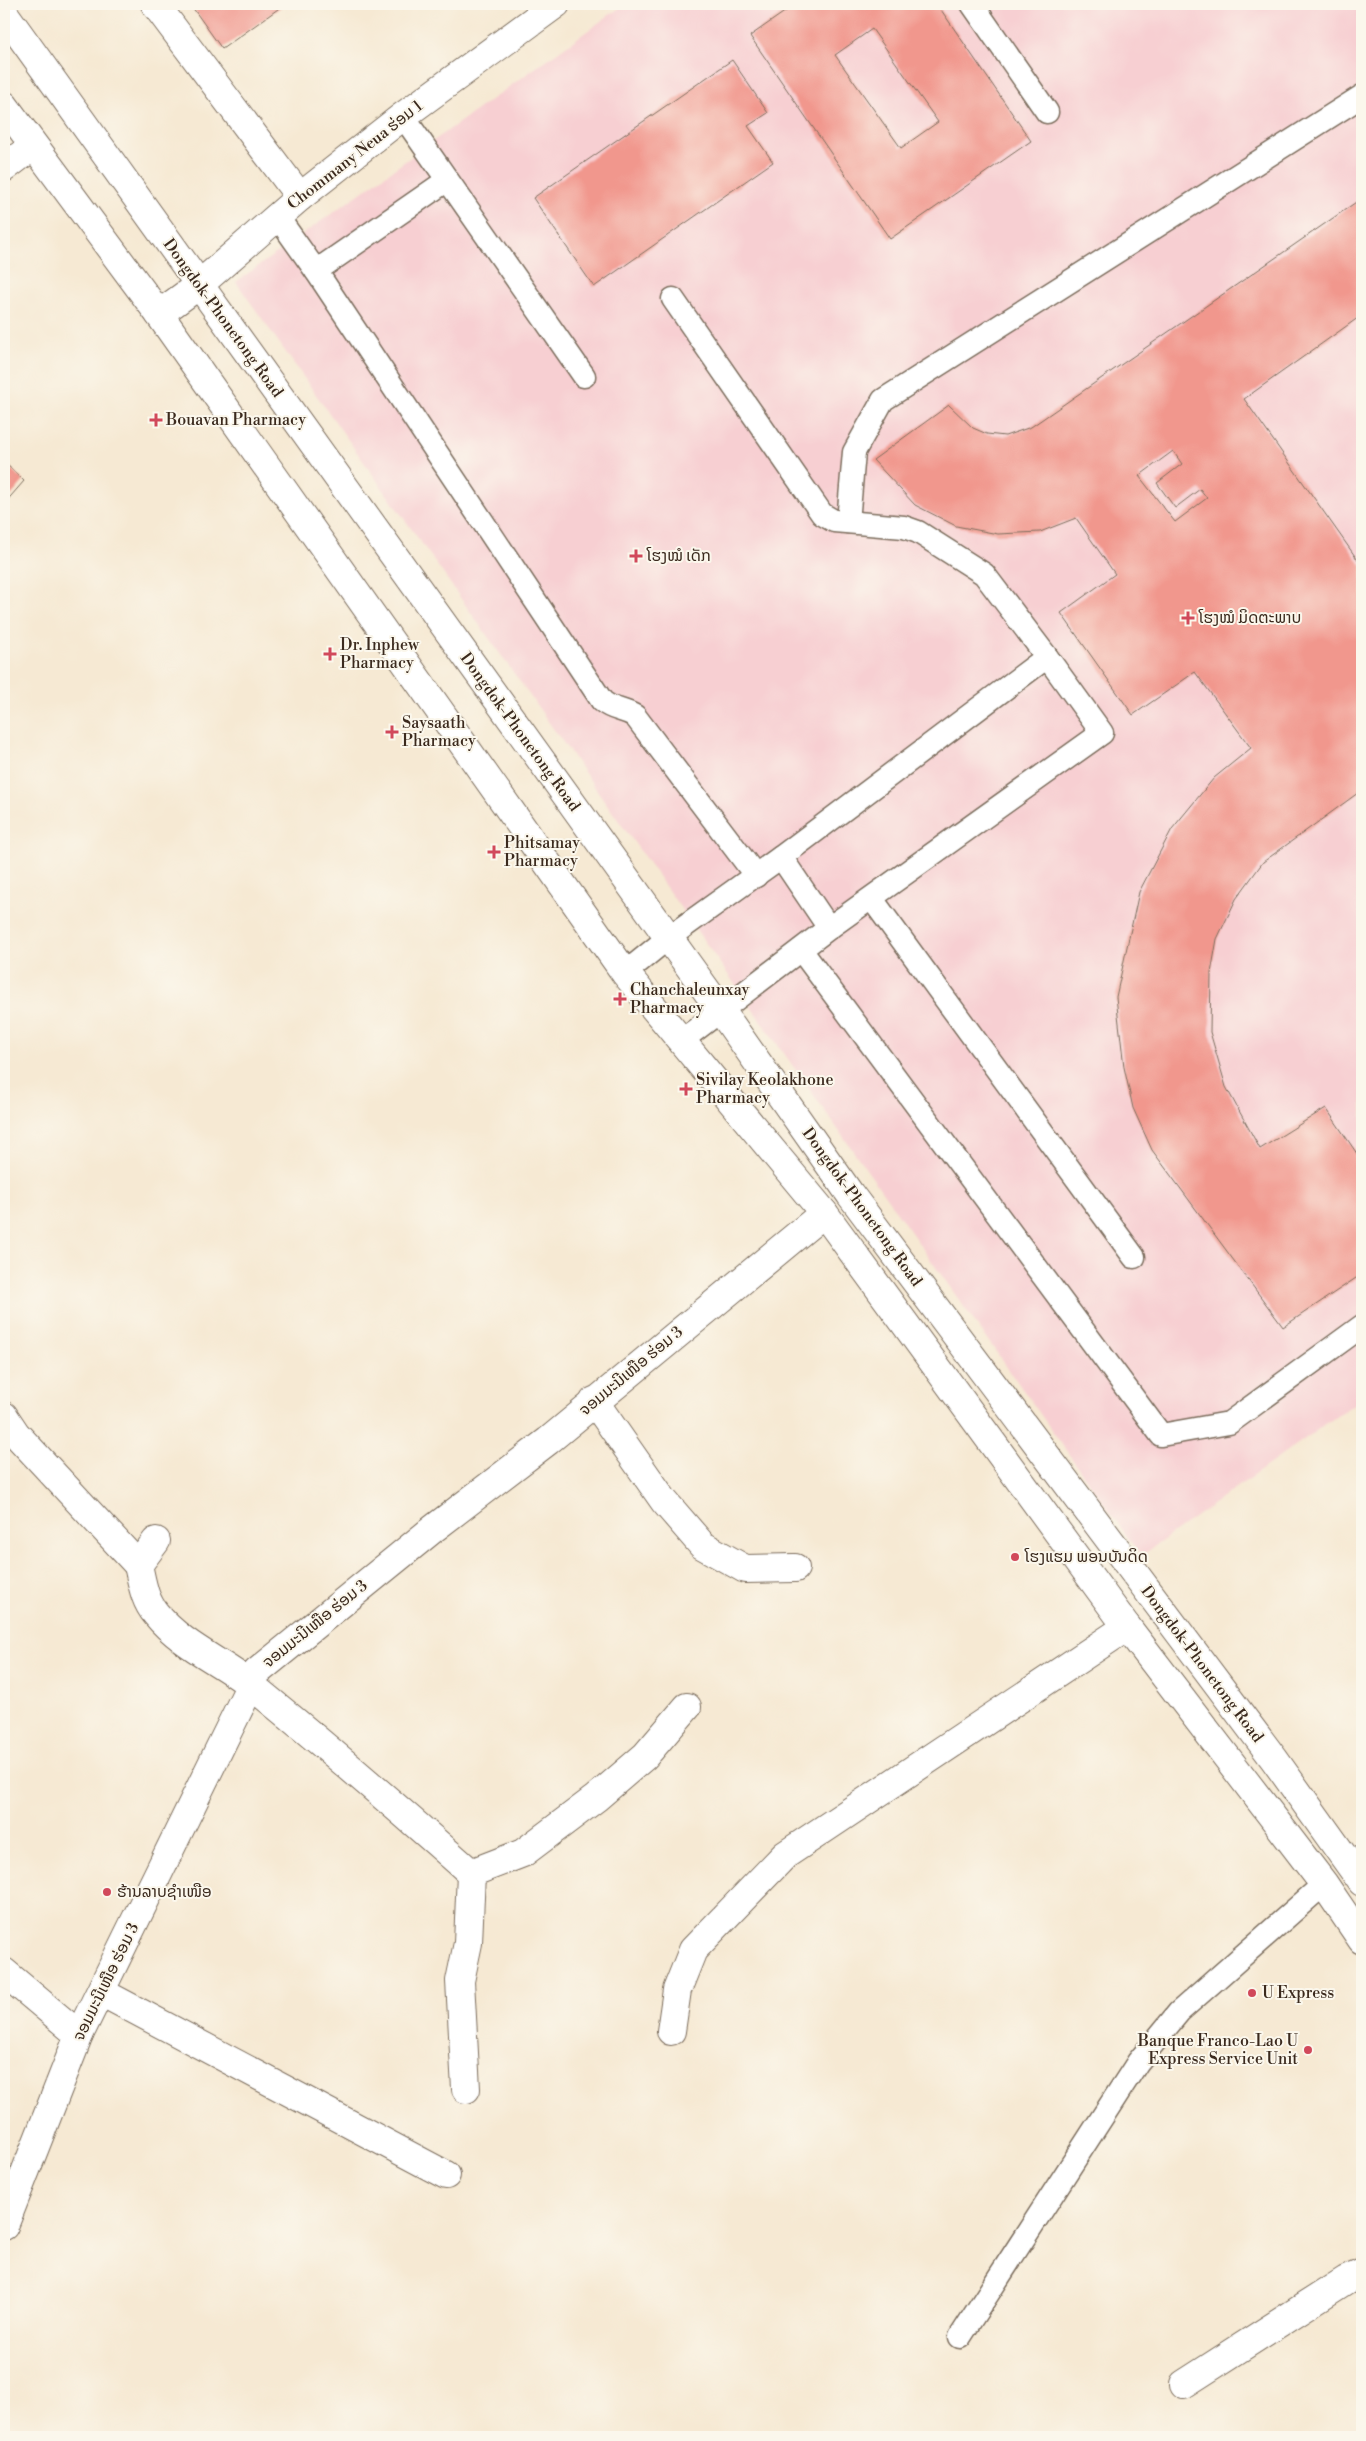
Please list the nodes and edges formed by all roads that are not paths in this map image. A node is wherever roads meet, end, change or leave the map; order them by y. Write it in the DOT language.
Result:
graph roads {
  1 [pos="155,4"];
  2 [pos="556,4"];
  3 [pos="972,4"];
  4 [pos="4,13"];
  5 [pos="1362,96"];
  6 [pos="4,105"];
  7 [pos="1047,112"];
  8 [pos="403,116"];
  9 [pos="33,146"];
  10 [pos="4,168"];
  11 [pos="446,181"];
  12 [pos="300,197"];
  13 [pos="277,216"];
  14 [pos="316,271"];
  15 [pos="199,285"];
  16 [pos="673,299"];
  17 [pos="159,314"];
  18 [pos="584,376"];
  19 [pos="848,522"];
  20 [pos="1047,657"];
  21 [pos="781,857"];
  22 [pos="756,876"];
  23 [pos="872,899"];
  24 [pos="829,928"];
  25 [pos="668,938"];
  26 [pos="802,950"];
  27 [pos="625,973"];
  28 [pos="722,1012"];
  29 [pos="681,1041"];
  30 [pos="824,1213"];
  31 [pos="1134,1257"];
  32 [pos="1362,1326"];
  33 [pos="594,1402"];
  34 [pos="4,1416"];
  35 [pos="156,1541"];
  36 [pos="138,1565"];
  37 [pos="795,1568"];
  38 [pos="1127,1627"];
  39 [pos="250,1684"];
  40 [pos="688,1707"];
  41 [pos="470,1873"];
  42 [pos="1362,1882"];
  43 [pos="1324,1884"];
  44 [pos="1362,1940"];
  45 [pos="4,1972"];
  46 [pos="101,1992"];
  47 [pos="671,2032"];
  48 [pos="80,2035"];
  49 [pos="466,2089"];
  50 [pos="446,2175"];
  51 [pos="4,2226"];
  52 [pos="1362,2273"];
  53 [pos="960,2337"];
  54 [pos="1184,2384"];
  1 -- 12 [label="street"];
  2 -- 8 [label="street, Chommany Neua ຮ່ອມ 1"];
  3 -- 7 [label="lane"];
  4 -- 15 [label="street, Dongdok-Phonetong Road"];
  5 -- 19 [label="lane"];
  6 -- 9 [label="street, Dongdok-Phonetong Road"];
  8 -- 11 [label="lane"];
  8 -- 12 [label="street, Chommany Neua ຮ່ອມ 1"];
  9 -- 10 [label="street"];
  9 -- 17 [label="street, Dongdok-Phonetong Road"];
  11 -- 14 [label="lane"];
  11 -- 18 [label="lane"];
  12 -- 13 [label="street, Chommany Neua ຮ່ອມ 1"];
  13 -- 14 [label="lane"];
  13 -- 15 [label="street, Chommany Neua ຮ່ອມ 1"];
  14 -- 22 [label="lane"];
  15 -- 17 [label="street, Chommany Neua ຮ່ອມ 1"];
  15 -- 25 [label="street, Dongdok-Phonetong Road"];
  16 -- 19 [label="lane"];
  17 -- 27 [label="street, Dongdok-Phonetong Road"];
  19 -- 20 [label="lane"];
  20 -- 21 [label="lane"];
  20 -- 23 [label="lane"];
  21 -- 22 [label="lane"];
  21 -- 24 [label="lane"];
  22 -- 25 [label="lane"];
  23 -- 24 [label="lane"];
  23 -- 31 [label="lane"];
  24 -- 26 [label="lane"];
  25 -- 27 [label="lane"];
  25 -- 28 [label="street, Dongdok-Phonetong Road"];
  26 -- 28 [label="lane"];
  26 -- 32 [label="lane"];
  27 -- 29 [label="street, Dongdok-Phonetong Road"];
  28 -- 29 [label="lane"];
  28 -- 42 [label="street, Dongdok-Phonetong Road"];
  29 -- 30 [label="street, Dongdok-Phonetong Road"];
  30 -- 33 [label="street, ຈອມມະນີເໜືອ ຮ່ອມ 3"];
  30 -- 38 [label="street, Dongdok-Phonetong Road"];
  33 -- 37 [label="street"];
  33 -- 39 [label="street, ຈອມມະນີເໜືອ ຮ່ອມ 3"];
  34 -- 36 [label="street"];
  35 -- 36 [label="street"];
  36 -- 39 [label="street"];
  38 -- 43 [label="street, Dongdok-Phonetong Road"];
  38 -- 47 [label="street"];
  39 -- 41 [label="street"];
  39 -- 46 [label="street, ຈອມມະນີເໜືອ ຮ່ອມ 3"];
  40 -- 41 [label="street"];
  41 -- 49 [label="street"];
  43 -- 44 [label="street, Dongdok-Phonetong Road"];
  43 -- 53 [label="lane"];
  45 -- 48 [label="street"];
  46 -- 48 [label="street, ຈອມມະນີເໜືອ ຮ່ອມ 3"];
  46 -- 50 [label="street"];
  48 -- 51 [label="street, ຈອມມະນີເໜືອ ຮ່ອມ 3"];
  52 -- 54 [label="street"];
}
